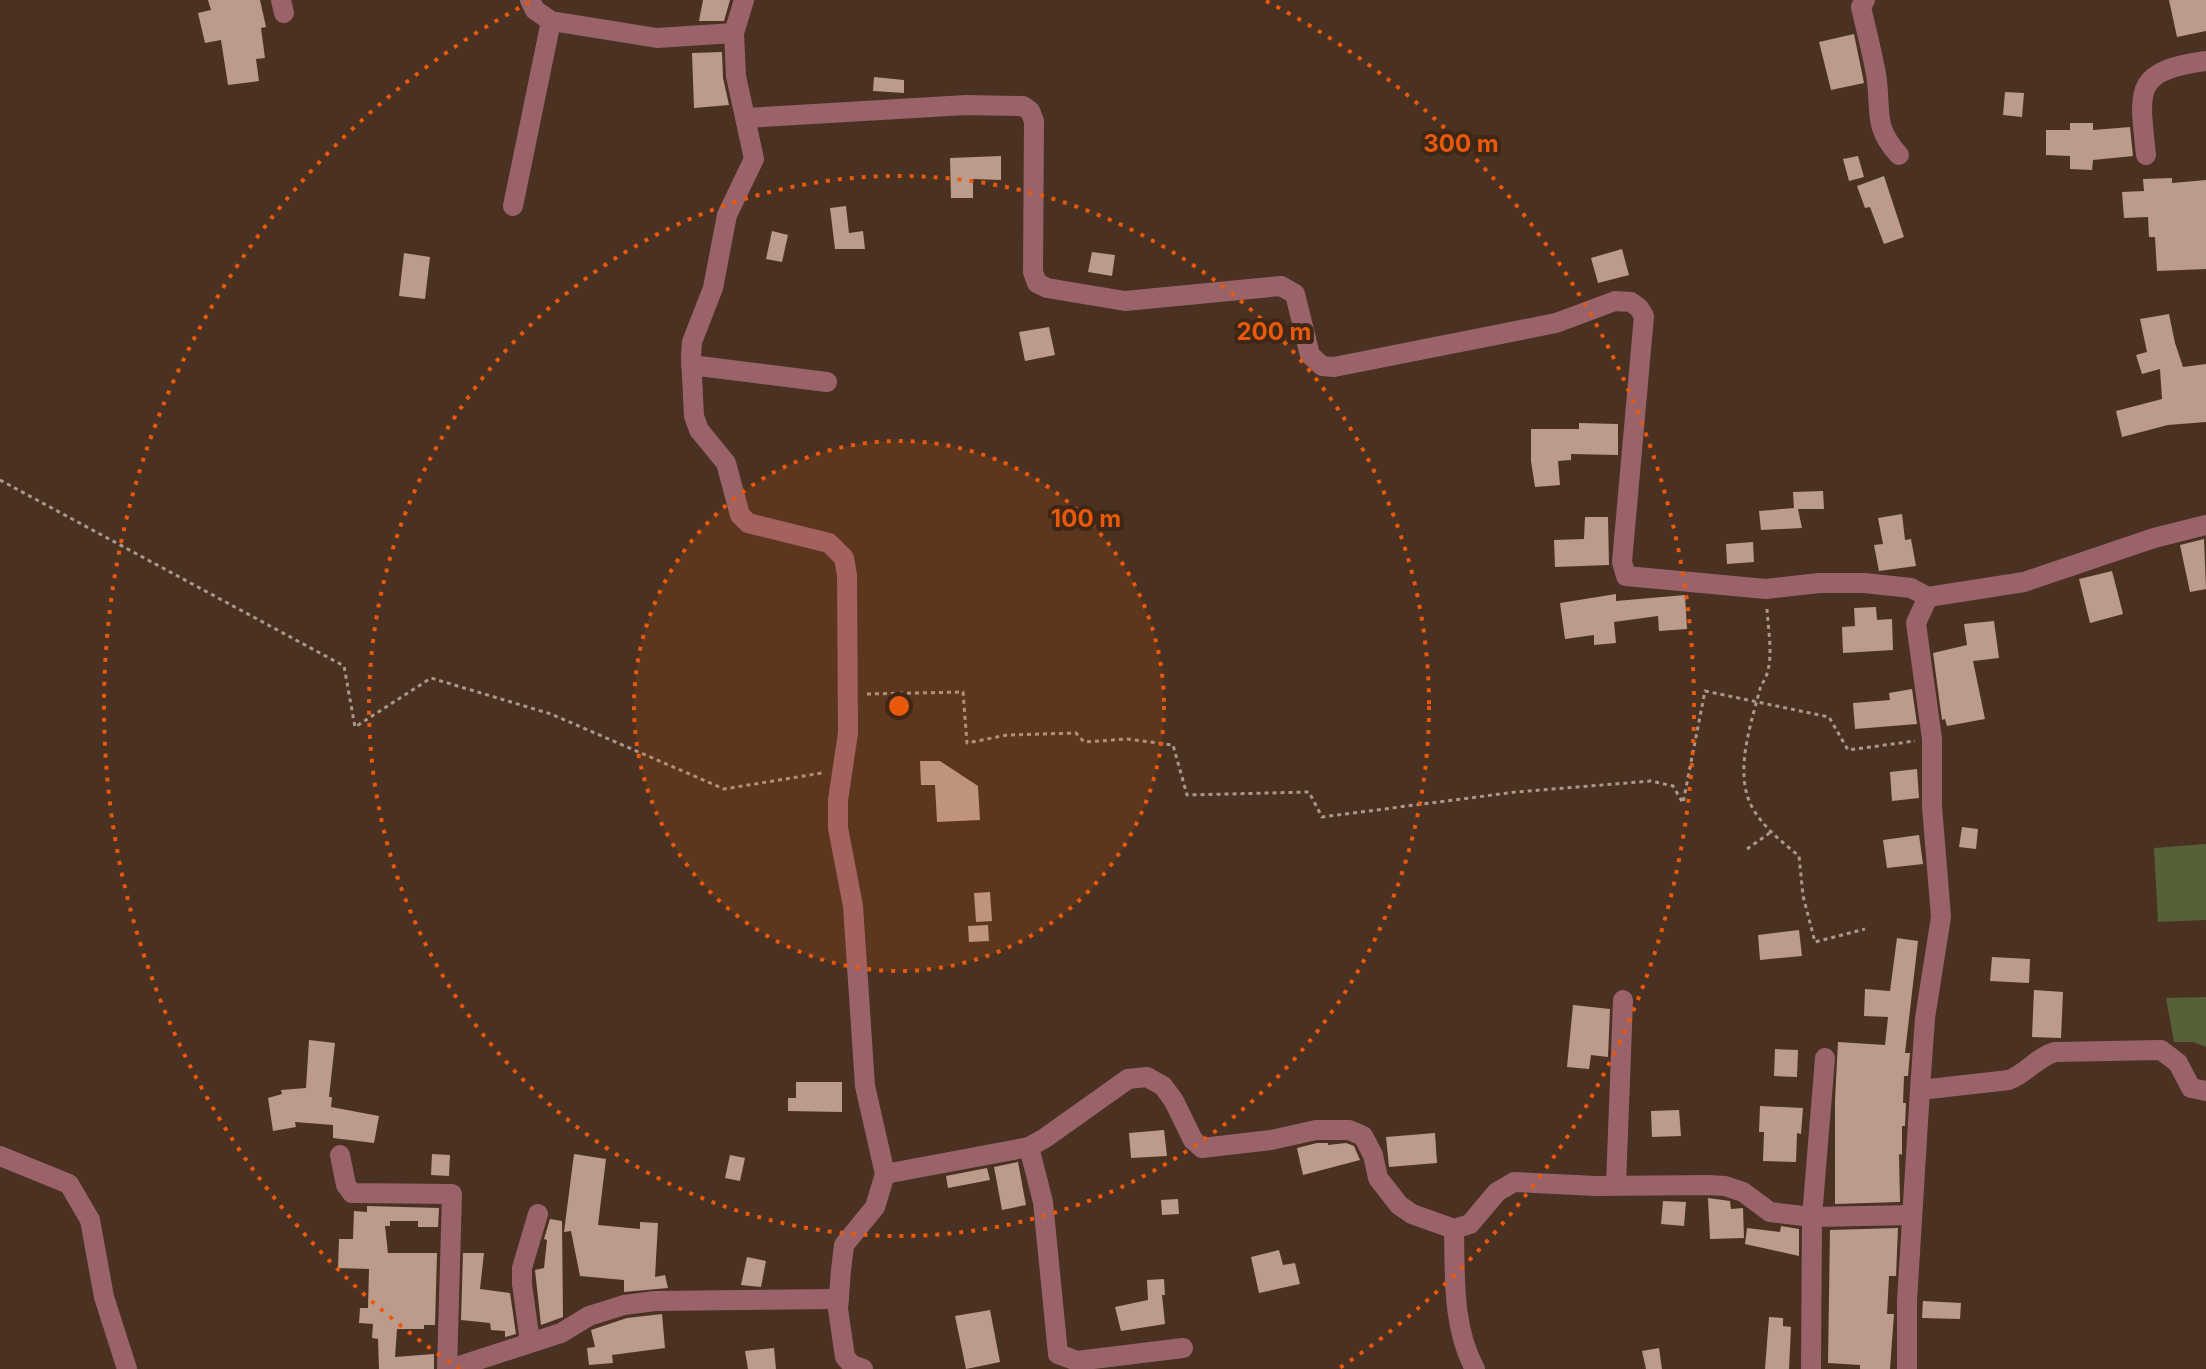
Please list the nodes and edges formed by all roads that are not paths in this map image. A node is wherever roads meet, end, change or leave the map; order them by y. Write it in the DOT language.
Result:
graph roads {
  1 [pos="530,0"];
  2 [pos="744,0"];
  3 [pos="1865,0"];
  4 [pos="551,21"];
  5 [pos="734,33"];
  6 [pos="2206,61"];
  7 [pos="746,118"];
  8 [pos="1899,155"];
  9 [pos="2146,155"];
  10 [pos="513,206"];
  11 [pos="691,365"];
  12 [pos="827,382"];
  13 [pos="2206,525"];
  14 [pos="1928,597"];
  15 [pos="1623,1000"];
  16 [pos="1825,1058"];
  17 [pos="1920,1090"];
  18 [pos="2206,1091"];
  19 [pos="1029,1147"];
  20 [pos="340,1155"];
  21 [pos="0,1156"];
  22 [pos="885,1174"];
  23 [pos="1616,1185"];
  24 [pos="538,1214"];
  25 [pos="1912,1215"];
  26 [pos="1812,1217"];
  27 [pos="1454,1229"];
  28 [pos="839,1299"];
  29 [pos="530,1342"];
  30 [pos="1183,1348"];
  31 [pos="127,1369"];
  32 [pos="448,1369"];
  33 [pos="863,1369"];
  34 [pos="1475,1369"];
  35 [pos="1811,1369"];
  36 [pos="1907,1369"];
  1 -- 4 [label="street"];
  2 -- 5 [label="street"];
  3 -- 8 [label="street"];
  4 -- 5 [label="street"];
  4 -- 10 [label="street"];
  5 -- 7 [label="street"];
  6 -- 9 [label="street"];
  7 -- 11 [label="street"];
  7 -- 14 [label="street"];
  11 -- 12 [label="street"];
  11 -- 22 [label="street"];
  13 -- 14 [label="street"];
  14 -- 17 [label="street"];
  15 -- 23 [label="street"];
  16 -- 26 [label="street"];
  17 -- 18 [label="street"];
  17 -- 25 [label="street"];
  19 -- 22 [label="street"];
  19 -- 27 [label="street"];
  19 -- 30 [label="street"];
  20 -- 32 [label="street"];
  21 -- 31 [label="street"];
  22 -- 28 [label="street"];
  23 -- 26 [label="street"];
  23 -- 27 [label="street"];
  24 -- 29 [label="street"];
  25 -- 26 [label="street"];
  25 -- 36 [label="street"];
  26 -- 35 [label="street"];
  27 -- 34 [label="street"];
  28 -- 29 [label="street"];
  28 -- 33 [label="street"];
  29 -- 32 [label="street"];
}
